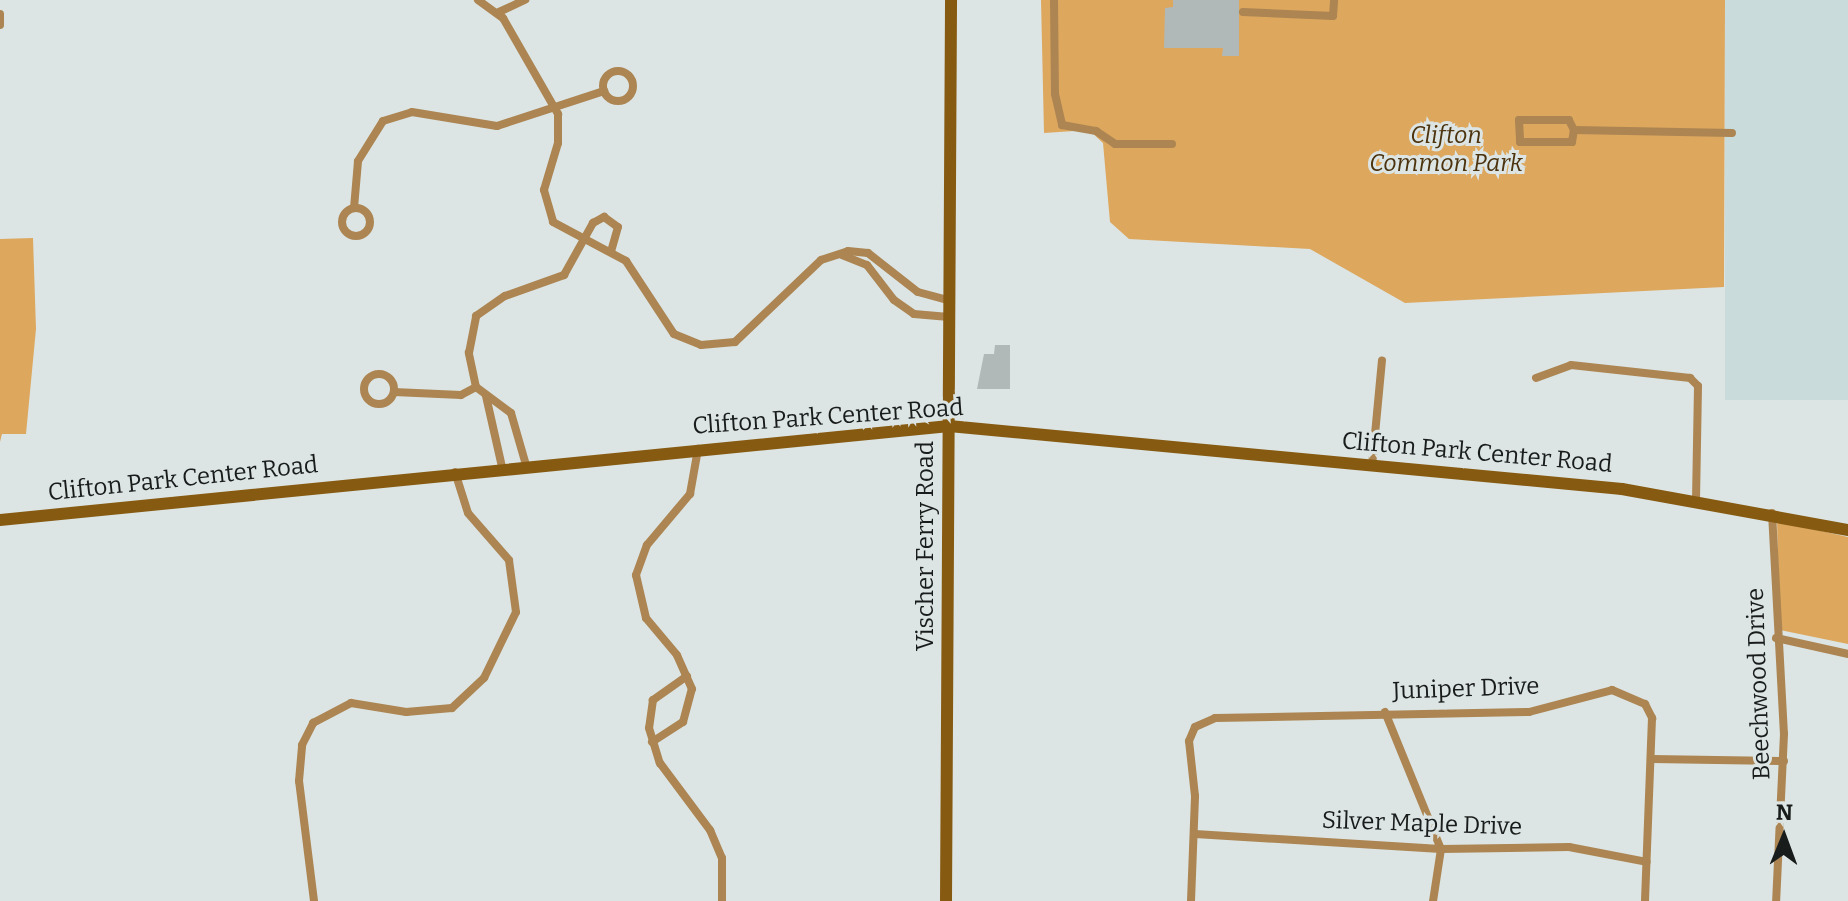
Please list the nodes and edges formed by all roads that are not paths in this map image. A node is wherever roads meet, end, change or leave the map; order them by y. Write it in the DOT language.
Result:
graph roads {
  1 [pos="478,0"];
  2 [pos="525,0"];
  3 [pos="951,0"];
  4 [pos="1054,0"];
  5 [pos="1334,0"];
  6 [pos="499,12"];
  7 [pos="1243,12"];
  8 [pos="0,14"];
  9 [pos="0,25"];
  10 [pos="604,91"];
  11 [pos="554,108"];
  12 [pos="1574,130"];
  13 [pos="1732,133"];
  14 [pos="1172,144"];
  15 [pos="354,208"];
  16 [pos="584,240"];
  17 [pos="611,251"];
  18 [pos="838,253"];
  19 [pos="948,300"];
  20 [pos="949,317"];
  21 [pos="1382,360"];
  22 [pos="1536,378"];
  23 [pos="476,387"];
  24 [pos="394,392"];
  25 [pos="486,396"];
  26 [pos="949,426"];
  27 [pos="698,449"];
  28 [pos="526,465"];
  29 [pos="1372,466"];
  30 [pos="502,467"];
  31 [pos="455,472"];
  32 [pos="1696,499"];
  33 [pos="1772,512"];
  34 [pos="0,520"];
  35 [pos="1848,530"];
  36 [pos="1776,638"];
  37 [pos="1848,654"];
  38 [pos="687,676"];
  39 [pos="1385,712"];
  40 [pos="652,742"];
  41 [pos="1652,759"];
  42 [pos="1784,761"];
  43 [pos="1195,834"];
  44 [pos="1441,849"];
  45 [pos="1647,862"];
  46 [pos="314,901"];
  47 [pos="722,901"];
  48 [pos="946,901"];
  49 [pos="1191,901"];
  50 [pos="1433,901"];
  51 [pos="1645,901"];
  52 [pos="1776,901"];
  1 -- 6 [label="street"];
  2 -- 6 [label="street"];
  3 -- 19 [label="street, Vischer Ferry Road"];
  4 -- 14 [label="street"];
  5 -- 7 [label="street"];
  6 -- 11 [label="street"];
  8 -- 9 [label="street"];
  10 -- 11 [label="street"];
  11 -- 15 [label="street"];
  11 -- 16 [label="street"];
  12 -- 12 [label="street"];
  12 -- 13 [label="street"];
  16 -- 17 [label="street"];
  16 -- 17 [label="street"];
  16 -- 23 [label="street"];
  17 -- 18 [label="street"];
  18 -- 19 [label="street"];
  18 -- 20 [label="street"];
  19 -- 20 [label="street, Vischer Ferry Road"];
  20 -- 26 [label="street, Vischer Ferry Road"];
  21 -- 29 [label="street"];
  22 -- 32 [label="street"];
  23 -- 24 [label="street"];
  23 -- 25 [label="street"];
  25 -- 28 [label="street"];
  25 -- 30 [label="street"];
  26 -- 27 [label="street, Clifton Park Center Road"];
  26 -- 29 [label="street, Clifton Park Center Road"];
  26 -- 48 [label="street, Vischer Ferry Road"];
  27 -- 28 [label="street, Clifton Park Center Road"];
  27 -- 38 [label="street"];
  28 -- 30 [label="street, Clifton Park Center Road"];
  29 -- 32 [label="street, Clifton Park Center Road"];
  30 -- 31 [label="street, Clifton Park Center Road"];
  31 -- 34 [label="street, Clifton Park Center Road"];
  31 -- 46 [label="street"];
  32 -- 33 [label="street, Clifton Park Center Road"];
  33 -- 35 [label="street, Clifton Park Center Road"];
  33 -- 36 [label="street, Beechwood Drive"];
  36 -- 37 [label="street"];
  36 -- 42 [label="street, Beechwood Drive"];
  38 -- 40 [label="street"];
  38 -- 40 [label="street"];
  39 -- 41 [label="street, Juniper Drive"];
  39 -- 43 [label="street, Juniper Drive"];
  39 -- 44 [label="street"];
  40 -- 47 [label="street"];
  41 -- 42 [label="street"];
  41 -- 45 [label="street, Juniper Drive"];
  42 -- 52 [label="street, Beechwood Drive"];
  43 -- 44 [label="street, Silver Maple Drive"];
  43 -- 49 [label="street"];
  44 -- 45 [label="street, Silver Maple Drive"];
  44 -- 50 [label="street"];
  45 -- 51 [label="street, Juniper Drive"];
}
